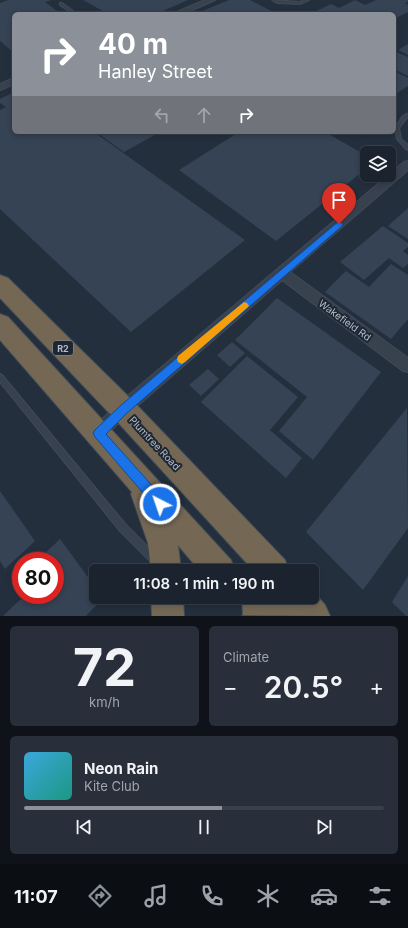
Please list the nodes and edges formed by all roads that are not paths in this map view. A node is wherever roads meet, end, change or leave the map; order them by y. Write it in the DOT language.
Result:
graph roads {
  1 [pos="210,0"];
  2 [pos="274,0"];
  3 [pos="307,0"];
  4 [pos="61,4"];
  5 [pos="73,12"];
  6 [pos="181,12"];
  7 [pos="0,74"];
  8 [pos="12,82"];
  9 [pos="0,87"];
  10 [pos="408,115"];
  11 [pos="408,148"];
  12 [pos="408,164"];
  13 [pos="282,273"];
  14 [pos="0,284"];
  15 [pos="0,324"];
  16 [pos="408,366"];
  17 [pos="0,377"];
  18 [pos="123,410"];
  19 [pos="98,433"];
  20 [pos="141,482"];
  21 [pos="238,531"];
  22 [pos="159,564"];
  23 [pos="165,564"];
  24 [pos="214,564"];
  25 [pos="250,564"];
  26 [pos="268,564"];
  27 [pos="167,604"];
  28 [pos="303,604"];
  29 [pos="168,616"];
  30 [pos="314,616"];
  1 -- 6 [label="street"];
  2 -- 3 [label="lane"];
  4 -- 5 [label="lane"];
  7 -- 8 [label="street"];
  8 -- 9 [label="street"];
  10 -- 11 [label="lane"];
  12 -- 13 [label="street"];
  13 -- 16 [label="street, Wakefield Rd"];
  13 -- 18 [label="street"];
  14 -- 18 [label="highway, Plumtree Road / R2"];
  15 -- 19 [label="highway"];
  17 -- 22 [label="lane"];
  18 -- 19 [label="street"];
  18 -- 21 [label="highway, Plumtree Road / R2"];
  19 -- 20 [label="highway"];
  20 -- 23 [label="highway"];
  20 -- 24 [label="highway"];
  21 -- 25 [label="highway"];
  21 -- 26 [label="highway, Plumtree Road / R2"];
  27 -- 29 [label="highway"];
  28 -- 30 [label="highway"];
}
